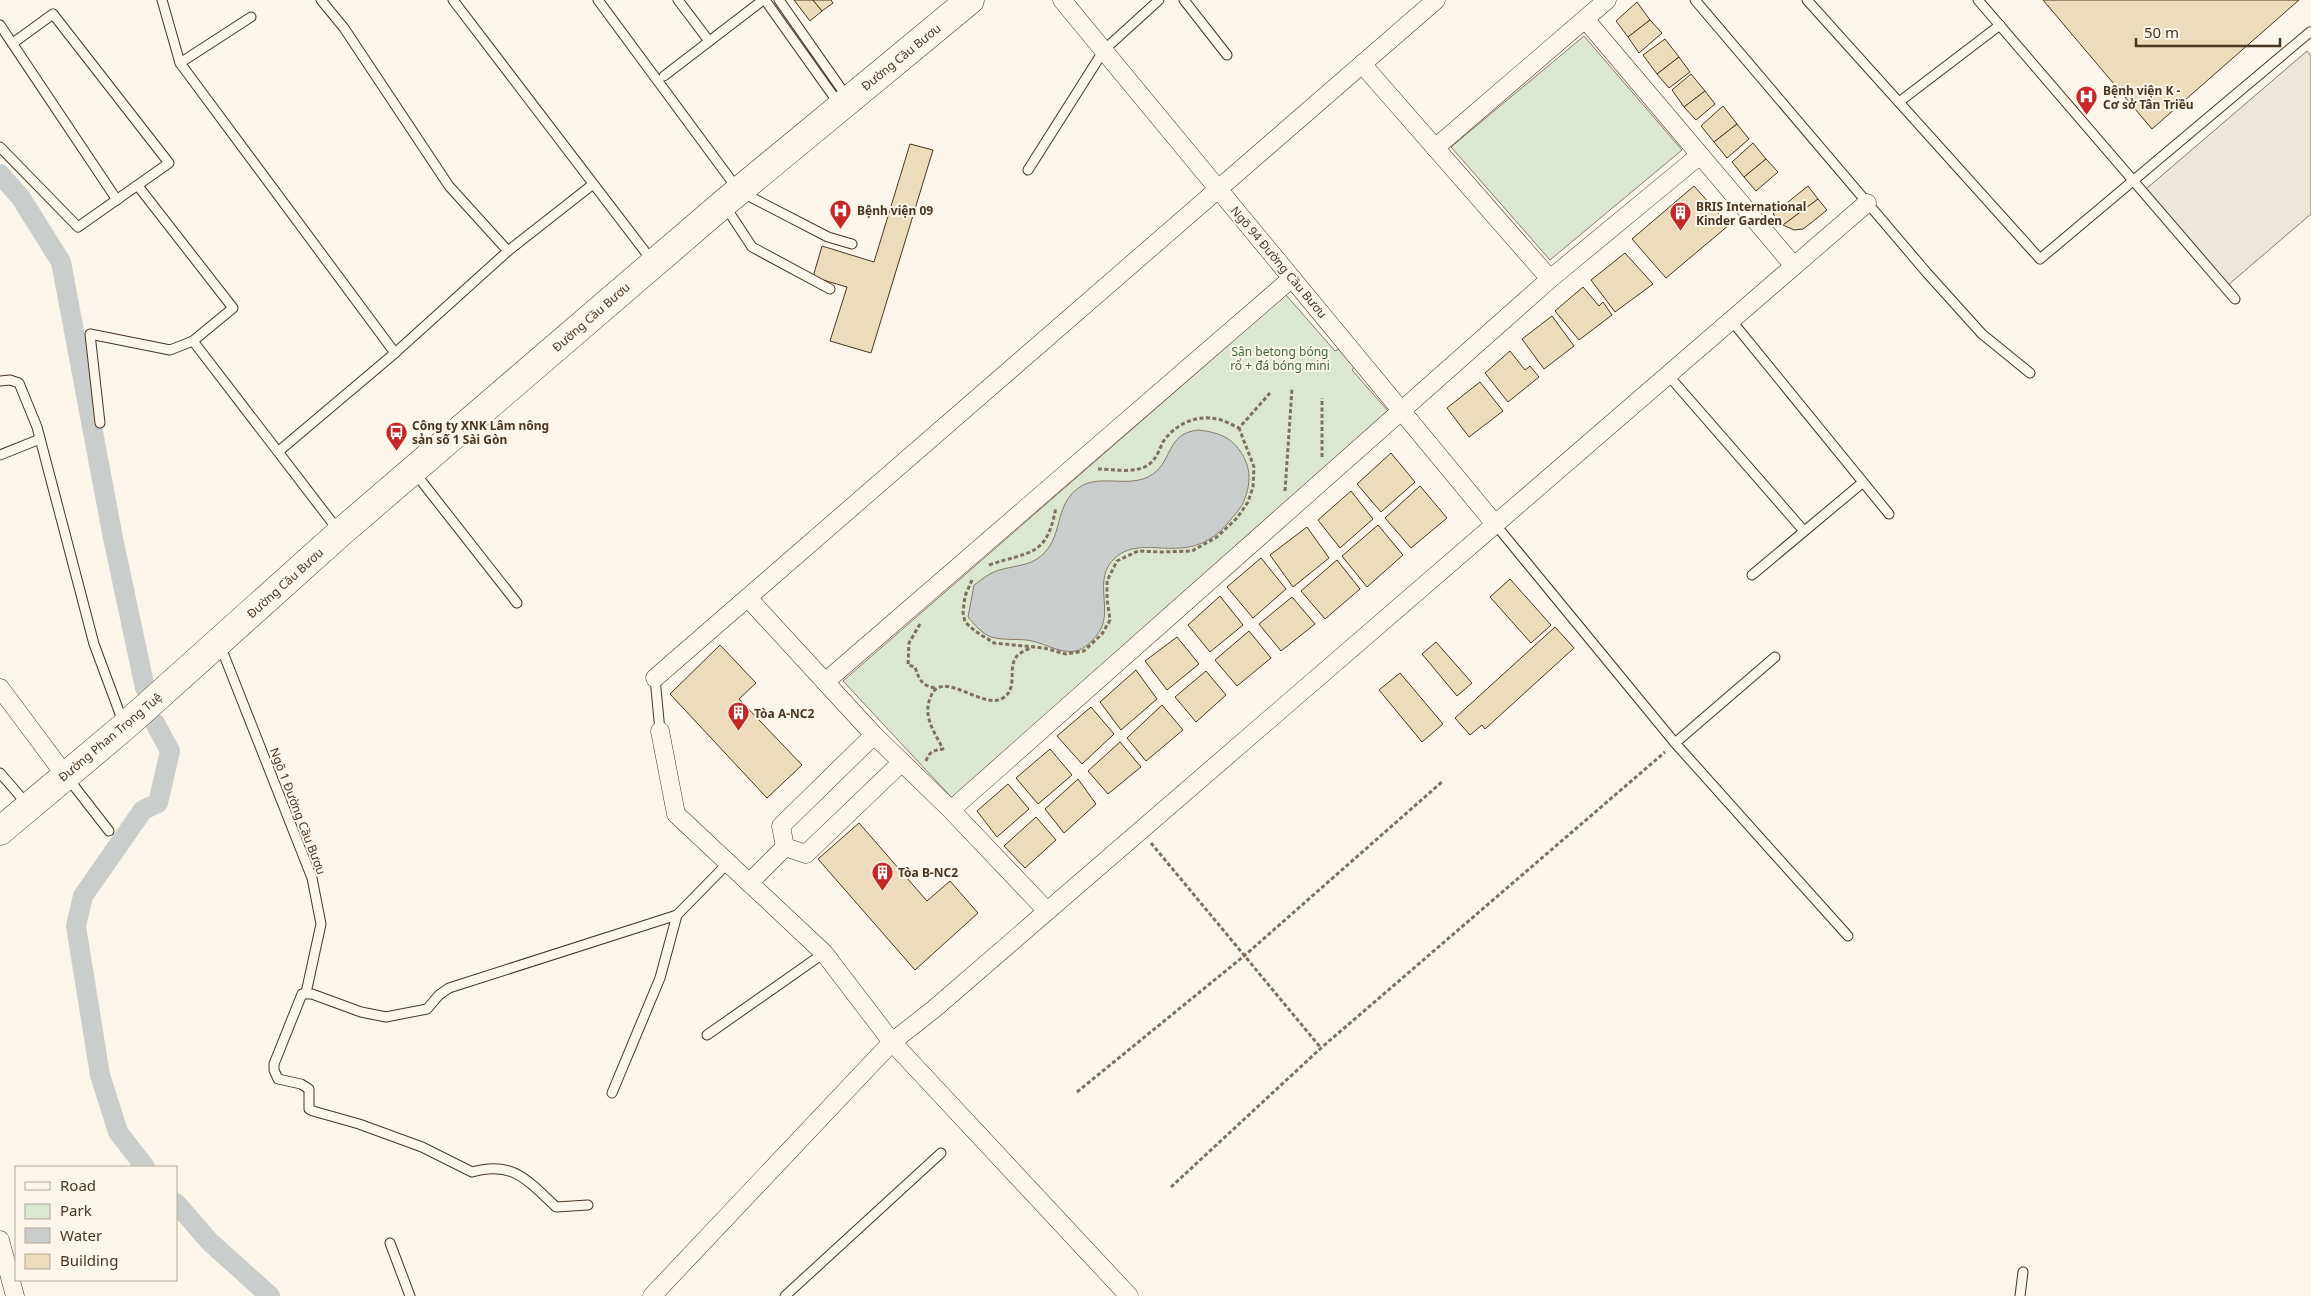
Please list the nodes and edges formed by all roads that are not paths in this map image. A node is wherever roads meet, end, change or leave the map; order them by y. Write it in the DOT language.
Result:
graph roads {
  1 [pos="162,0"];
  2 [pos="321,0"];
  3 [pos="453,0"];
  4 [pos="598,0"];
  5 [pos="678,0"];
  6 [pos="764,0"];
  7 [pos="780,0"];
  8 [pos="1062,0"];
  9 [pos="1159,0"];
  10 [pos="1184,0"];
  11 [pos="1436,0"];
  12 [pos="1607,0"];
  13 [pos="1695,0"];
  14 [pos="1807,0"];
  15 [pos="1978,0"];
  16 [pos="958,6"];
  17 [pos="251,17"];
  18 [pos="1585,19"];
  19 [pos="0,25"];
  20 [pos="2000,25"];
  21 [pos="2311,30"];
  22 [pos="708,41"];
  23 [pos="13,43"];
  24 [pos="1104,50"];
  25 [pos="1227,54"];
  26 [pos="180,63"];
  27 [pos="1362,64"];
  28 [pos="664,76"];
  29 [pos="1900,102"];
  30 [pos="845,103"];
  31 [pos="0,147"];
  32 [pos="1435,148"];
  33 [pos="1700,155"];
  34 [pos="1028,170"];
  35 [pos="2132,182"];
  36 [pos="592,185"];
  37 [pos="138,186"];
  38 [pos="1218,188"];
  39 [pos="731,198"];
  40 [pos="117,200"];
  41 [pos="1867,202"];
  42 [pos="852,244"];
  43 [pos="508,251"];
  44 [pos="654,264"];
  45 [pos="1794,266"];
  46 [pos="1292,278"];
  47 [pos="1550,279"];
  48 [pos="830,289"];
  49 [pos="2235,299"];
  50 [pos="1731,320"];
  51 [pos="193,341"];
  52 [pos="395,353"];
  53 [pos="2030,373"];
  54 [pos="1668,375"];
  55 [pos="0,381"];
  56 [pos="1401,410"];
  57 [pos="100,423"];
  58 [pos="40,439"];
  59 [pos="279,451"];
  60 [pos="0,456"];
  61 [pos="414,470"];
  62 [pos="1862,483"];
  63 [pos="1889,514"];
  64 [pos="1495,524"];
  65 [pos="1804,531"];
  66 [pos="340,533"];
  67 [pos="1752,575"];
  68 [pos="748,598"];
  69 [pos="517,604"];
  70 [pos="219,643"];
  71 [pos="1775,656"];
  72 [pos="655,678"];
  73 [pos="825,682"];
  74 [pos="0,688"];
  75 [pos="125,726"];
  76 [pos="660,731"];
  77 [pos="874,735"];
  78 [pos="1675,743"];
  79 [pos="901,763"];
  80 [pos="0,773"];
  81 [pos="65,775"];
  82 [pos="28,806"];
  83 [pos="951,810"];
  84 [pos="0,831"];
  85 [pos="109,831"];
  86 [pos="785,847"];
  87 [pos="728,863"];
  88 [pos="749,883"];
  89 [pos="1048,911"];
  90 [pos="677,915"];
  91 [pos="1848,936"];
  92 [pos="824,953"];
  93 [pos="306,992"];
  94 [pos="707,1035"];
  95 [pos="892,1042"];
  96 [pos="612,1093"];
  97 [pos="941,1153"];
  98 [pos="588,1205"];
  99 [pos="0,1240"];
  100 [pos="390,1243"];
  101 [pos="2023,1272"];
  102 [pos="14,1296"];
  103 [pos="410,1296"];
  104 [pos="651,1296"];
  105 [pos="785,1296"];
  106 [pos="1129,1296"];
  107 [pos="2020,1296"];
  1 -- 26 [label="lane"];
  2 -- 43 [label="lane"];
  3 -- 36 [label="lane"];
  4 -- 39 [label="lane"];
  5 -- 22 [label="lane"];
  6 -- 22 [label="lane"];
  6 -- 30 [label="lane"];
  7 -- 30 [label="lane"];
  8 -- 24 [label="street, Ngõ 94 Đường Cầu Bươu"];
  9 -- 24 [label="lane"];
  10 -- 25 [label="lane"];
  11 -- 27 [label="street"];
  12 -- 18 [label="street"];
  13 -- 41 [label="lane"];
  14 -- 29 [label="lane"];
  15 -- 20 [label="lane"];
  16 -- 30 [label="main road, Đường Cầu Bươu"];
  17 -- 26 [label="lane"];
  18 -- 32 [label="street"];
  18 -- 33 [label="street"];
  19 -- 23 [label="lane"];
  20 -- 29 [label="lane"];
  20 -- 35 [label="lane"];
  21 -- 35 [label="lane"];
  22 -- 28 [label="lane"];
  23 -- 37 [label="lane"];
  23 -- 40 [label="lane"];
  24 -- 34 [label="lane"];
  24 -- 38 [label="street, Ngõ 94 Đường Cầu Bươu"];
  26 -- 52 [label="lane"];
  27 -- 32 [label="street"];
  27 -- 38 [label="street"];
  29 -- 35 [label="lane"];
  30 -- 39 [label="main road, Đường Cầu Bươu"];
  31 -- 40 [label="lane"];
  32 -- 47 [label="street"];
  33 -- 45 [label="street"];
  33 -- 47 [label="street"];
  35 -- 49 [label="lane"];
  36 -- 43 [label="lane"];
  36 -- 44 [label="lane"];
  37 -- 40 [label="lane"];
  37 -- 51 [label="lane"];
  38 -- 46 [label="street, Ngõ 94 Đường Cầu Bươu"];
  38 -- 68 [label="street"];
  39 -- 42 [label="lane"];
  39 -- 44 [label="main road, Đường Cầu Bươu"];
  39 -- 48 [label="lane"];
  41 -- 45 [label="street"];
  41 -- 53 [label="lane"];
  43 -- 52 [label="lane"];
  44 -- 61 [label="main road, Đường Cầu Bươu"];
  45 -- 50 [label="street"];
  46 -- 56 [label="street, Ngõ 94 Đường Cầu Bươu"];
  46 -- 73 [label="street"];
  47 -- 56 [label="street"];
  50 -- 54 [label="street"];
  50 -- 62 [label="lane"];
  51 -- 57 [label="lane"];
  51 -- 59 [label="lane"];
  52 -- 59 [label="lane"];
  54 -- 64 [label="street"];
  54 -- 65 [label="lane"];
  55 -- 58 [label="lane"];
  56 -- 64 [label="street, Ngõ 94 Đường Cầu Bươu"];
  56 -- 83 [label="street"];
  58 -- 60 [label="lane"];
  58 -- 75 [label="lane"];
  59 -- 66 [label="lane"];
  61 -- 66 [label="main road, Đường Cầu Bươu"];
  61 -- 69 [label="lane"];
  62 -- 63 [label="lane"];
  62 -- 65 [label="lane"];
  64 -- 78 [label="lane"];
  64 -- 89 [label="street"];
  65 -- 67 [label="lane"];
  66 -- 70 [label="main road, Đường Cầu Bươu"];
  68 -- 72 [label="street"];
  68 -- 73 [label="street"];
  70 -- 75 [label="main road, Đường Phan Trọng Tuệ"];
  70 -- 93 [label="lane, Ngõ 1 Đường Cầu Bươu"];
  71 -- 78 [label="lane"];
  72 -- 76 [label="lane"];
  73 -- 77 [label="street"];
  74 -- 81 [label="street"];
  75 -- 81 [label="main road, Đường Phan Trọng Tuệ"];
  76 -- 87 [label="street"];
  77 -- 79 [label="street"];
  77 -- 86 [label="street"];
  78 -- 91 [label="lane"];
  79 -- 83 [label="street"];
  79 -- 86 [label="street"];
  80 -- 82 [label="lane"];
  81 -- 82 [label="main road, Đường Phan Trọng Tuệ"];
  81 -- 85 [label="lane"];
  82 -- 84 [label="main road, Đường Phan Trọng Tuệ"];
  83 -- 89 [label="street"];
  86 -- 88 [label="street"];
  87 -- 88 [label="street"];
  87 -- 90 [label="lane"];
  88 -- 92 [label="street"];
  89 -- 95 [label="street"];
  90 -- 93 [label="lane"];
  90 -- 96 [label="lane"];
  92 -- 94 [label="lane"];
  92 -- 95 [label="street"];
  93 -- 98 [label="lane, Ngõ 1 Đường Cầu Bươu"];
  95 -- 104 [label="street"];
  95 -- 106 [label="street"];
  97 -- 105 [label="lane"];
  99 -- 102 [label="street"];
  100 -- 103 [label="lane"];
  101 -- 107 [label="lane"];
}
